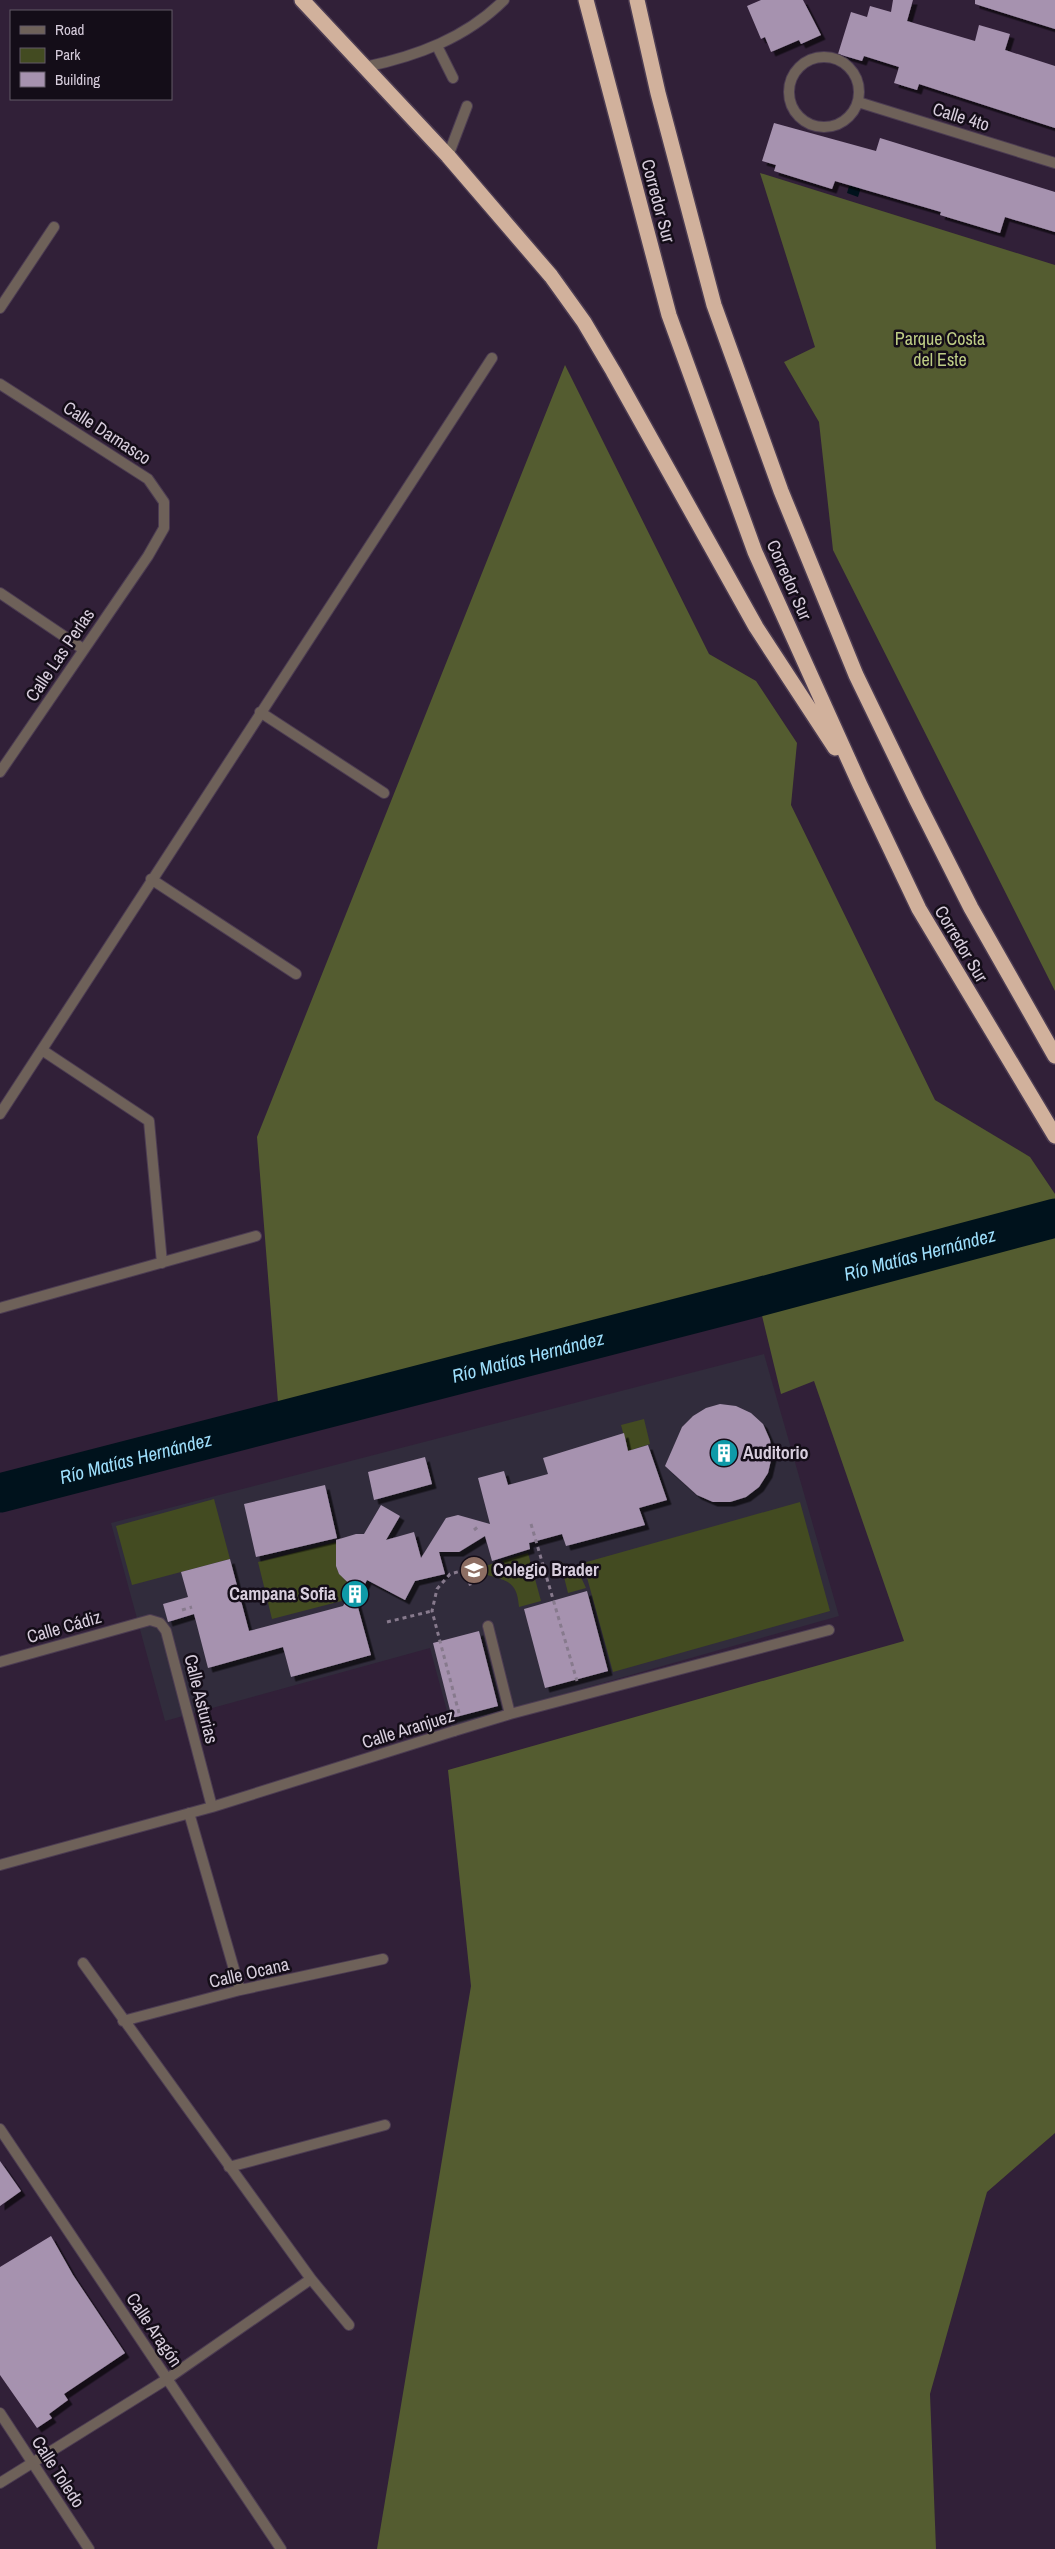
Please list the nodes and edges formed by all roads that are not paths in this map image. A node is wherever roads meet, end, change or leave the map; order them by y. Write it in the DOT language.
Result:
graph roads {
  1 [pos="302,0"];
  2 [pos="504,0"];
  3 [pos="586,0"];
  4 [pos="637,0"];
  5 [pos="437,46"];
  6 [pos="365,67"];
  7 [pos="453,78"];
  8 [pos="858,102"];
  9 [pos="467,106"];
  10 [pos="448,156"];
  11 [pos="1055,163"];
  12 [pos="54,227"];
  13 [pos="0,308"];
  14 [pos="492,358"];
  15 [pos="0,384"];
  16 [pos="148,556"];
  17 [pos="0,593"];
  18 [pos="83,649"];
  19 [pos="260,712"];
  20 [pos="0,772"];
  21 [pos="860,785"];
  22 [pos="384,793"];
  23 [pos="151,879"];
  24 [pos="296,974"];
  25 [pos="42,1050"];
  26 [pos="1055,1056"];
  27 [pos="0,1114"];
  28 [pos="1055,1136"];
  29 [pos="256,1236"];
  30 [pos="162,1263"];
  31 [pos="0,1308"];
  32 [pos="137,1623"];
  33 [pos="488,1626"];
  34 [pos="829,1630"];
  35 [pos="0,1662"];
  36 [pos="510,1714"];
  37 [pos="212,1807"];
  38 [pos="189,1813"];
  39 [pos="0,1865"];
  40 [pos="383,1959"];
  41 [pos="83,1964"];
  42 [pos="240,1990"];
  43 [pos="123,2021"];
  44 [pos="385,2125"];
  45 [pos="0,2129"];
  46 [pos="229,2167"];
  47 [pos="311,2279"];
  48 [pos="349,2326"];
  49 [pos="167,2379"];
  50 [pos="0,2413"];
  51 [pos="33,2462"];
  52 [pos="0,2483"];
  53 [pos="89,2549"];
  54 [pos="281,2549"];
  1 -- 6 [label="highway"];
  2 -- 5 [label="street"];
  3 -- 21 [label="highway, Corredor Sur"];
  4 -- 26 [label="highway, Corredor Sur"];
  5 -- 6 [label="street"];
  5 -- 7 [label="street"];
  6 -- 10 [label="highway"];
  8 -- 8 [label="street"];
  8 -- 11 [label="street, Calle 4to"];
  9 -- 10 [label="street"];
  10 -- 21 [label="highway"];
  12 -- 13 [label="street"];
  14 -- 19 [label="street"];
  15 -- 16 [label="street, Calle Damasco"];
  16 -- 18 [label="street, Calle Las Perlas"];
  17 -- 18 [label="street"];
  18 -- 20 [label="street, Calle Las Perlas"];
  19 -- 22 [label="street"];
  19 -- 23 [label="street"];
  21 -- 28 [label="highway, Corredor Sur"];
  23 -- 24 [label="street"];
  23 -- 25 [label="street"];
  25 -- 27 [label="street"];
  25 -- 30 [label="street"];
  29 -- 30 [label="street"];
  30 -- 31 [label="street"];
  32 -- 35 [label="street, Calle Cádiz"];
  32 -- 37 [label="street, Calle Asturias"];
  33 -- 36 [label="street"];
  34 -- 36 [label="street, Calle Aranjuez"];
  36 -- 37 [label="street, Calle Aranjuez"];
  37 -- 38 [label="street, Calle Aranjuez"];
  38 -- 39 [label="street, Calle Aranjuez"];
  38 -- 42 [label="street"];
  40 -- 42 [label="street, Calle Ocana"];
  41 -- 43 [label="street"];
  42 -- 43 [label="street, Calle Ocana"];
  43 -- 46 [label="street"];
  44 -- 46 [label="street"];
  45 -- 49 [label="street, Calle Aragón"];
  46 -- 47 [label="street"];
  47 -- 48 [label="street"];
  47 -- 49 [label="street"];
  49 -- 51 [label="street"];
  49 -- 54 [label="street, Calle Aragón"];
  50 -- 51 [label="street, Calle Toledo"];
  51 -- 52 [label="street"];
  51 -- 53 [label="street, Calle Toledo"];
}
